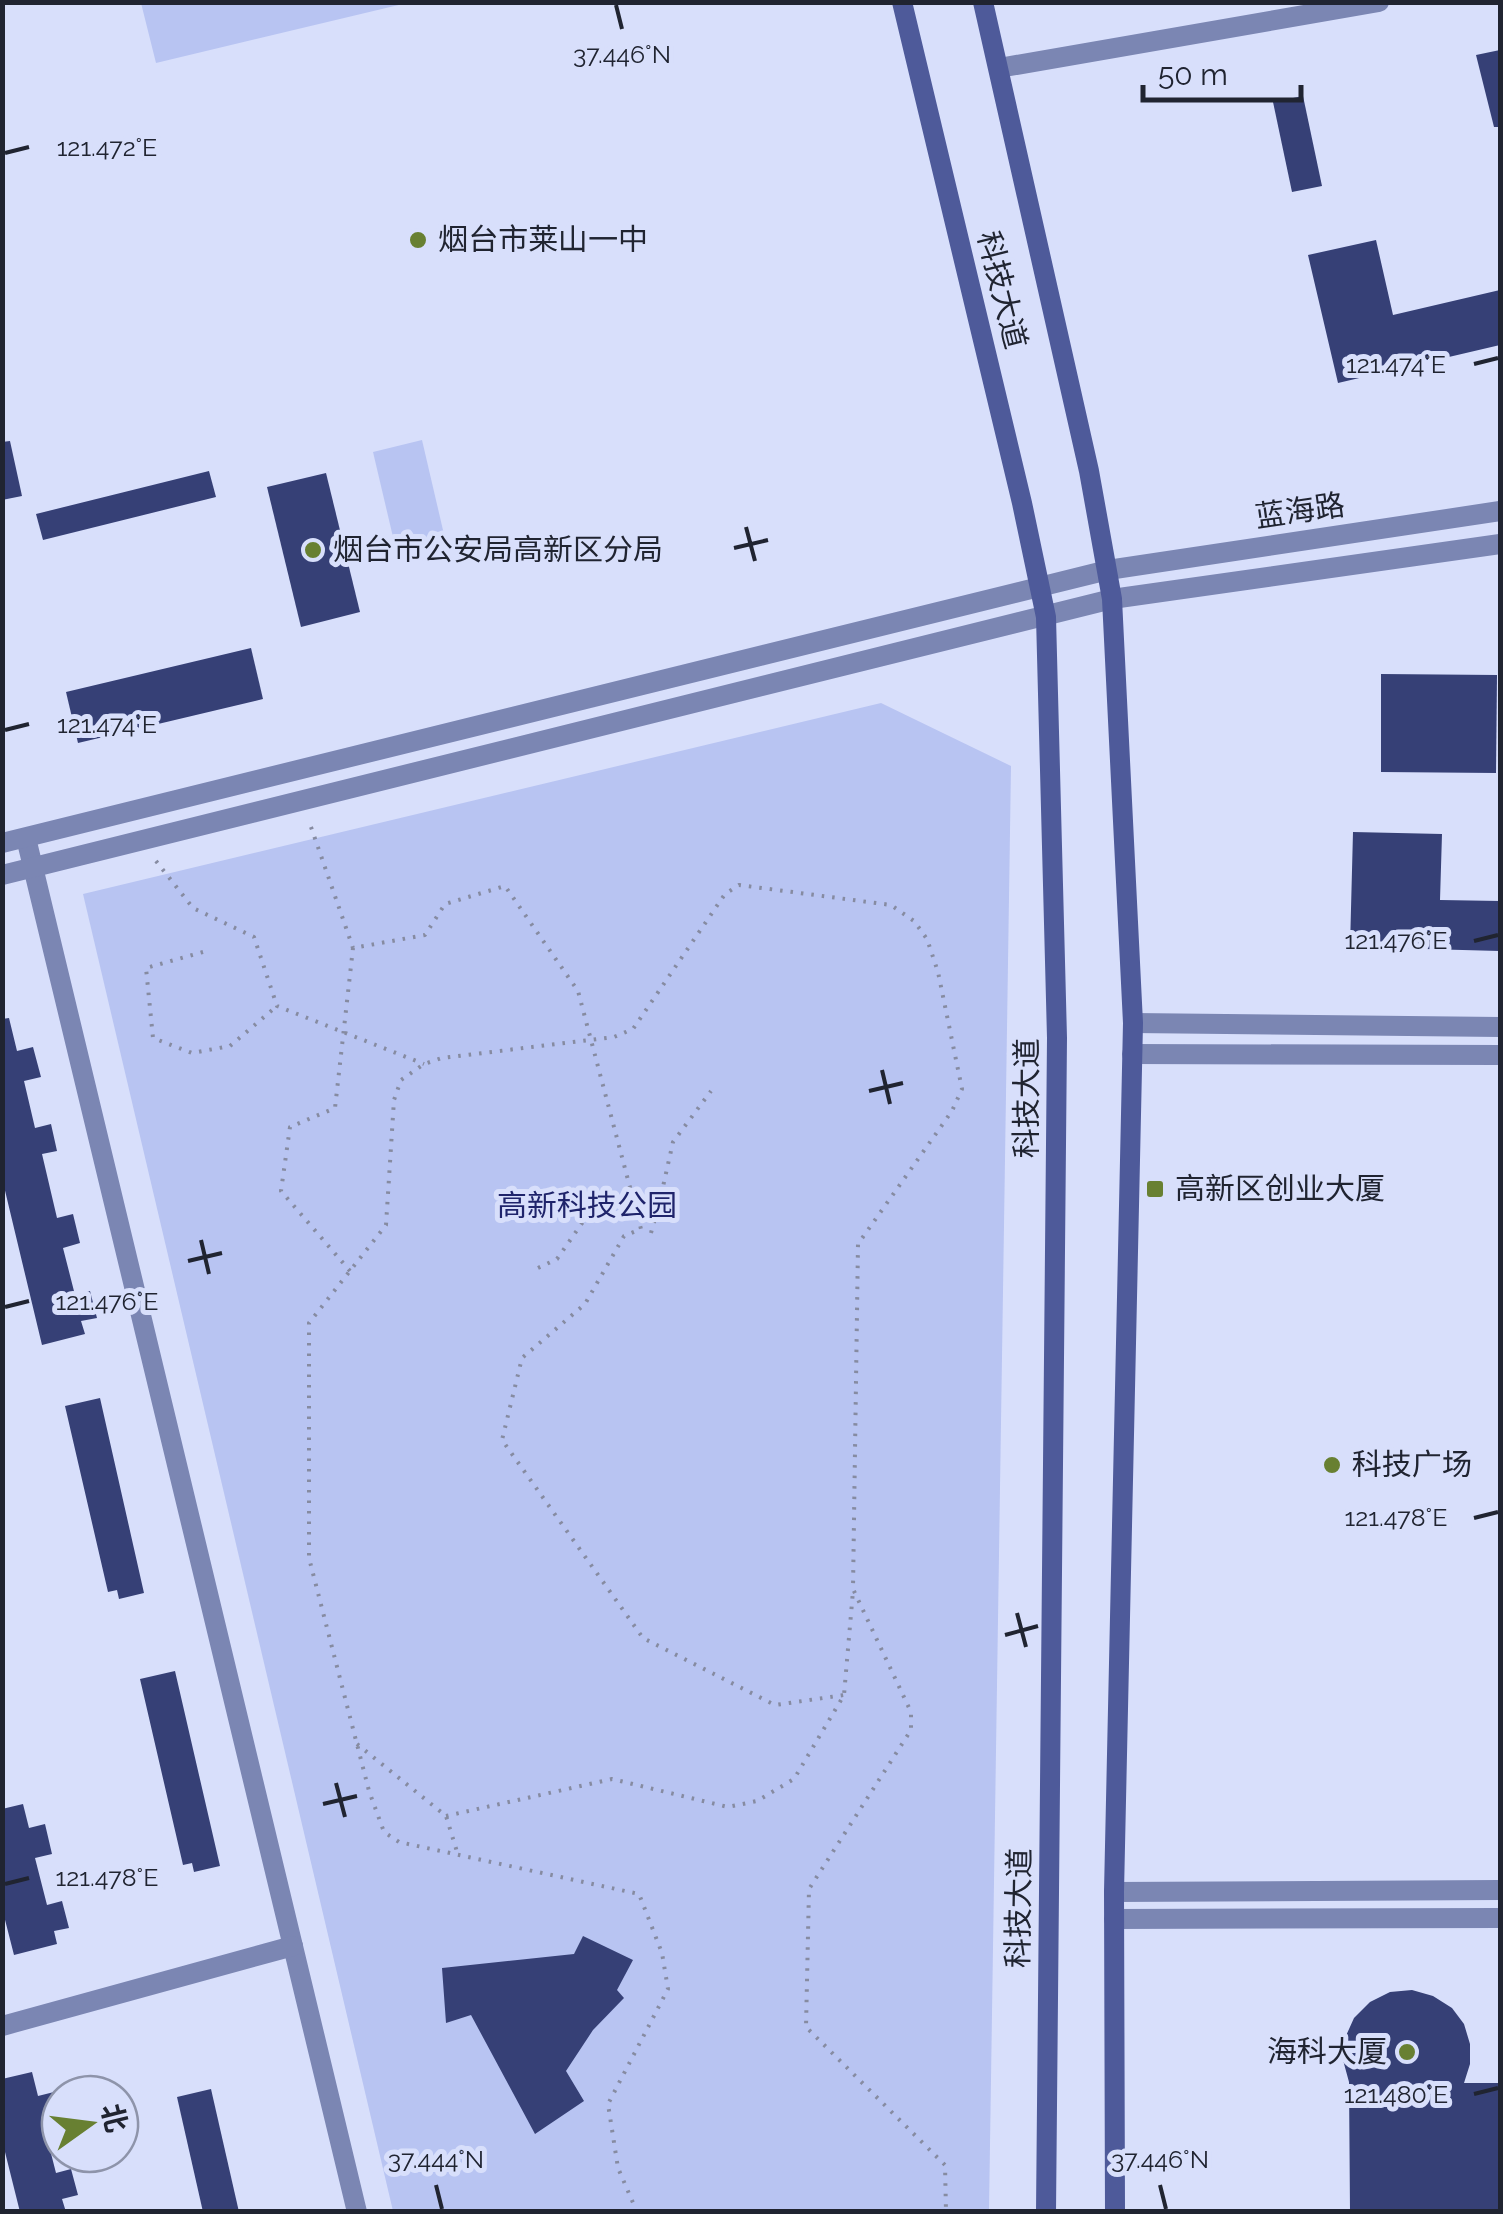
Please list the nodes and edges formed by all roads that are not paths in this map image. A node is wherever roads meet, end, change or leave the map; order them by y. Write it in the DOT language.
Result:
graph roads {
  1 [pos="902,2"];
  2 [pos="984,2"];
  3 [pos="1379,2"];
  4 [pos="999,68"];
  5 [pos="1500,511"];
  6 [pos="1500,544"];
  7 [pos="1108,570"];
  8 [pos="1040,586"];
  9 [pos="1112,599"];
  10 [pos="1046,617"];
  11 [pos="26,838"];
  12 [pos="2,844"];
  13 [pos="33,867"];
  14 [pos="2,874"];
  15 [pos="1133,1023"];
  16 [pos="1500,1027"];
  17 [pos="1132,1054"];
  18 [pos="1500,1055"];
  19 [pos="1500,1890"];
  20 [pos="1114,1892"];
  21 [pos="1500,1918"];
  22 [pos="1114,1920"];
  23 [pos="293,1946"];
  24 [pos="2,2026"];
  25 [pos="357,2212"];
  26 [pos="1046,2212"];
  27 [pos="1115,2212"];
  1 -- 8 [label="main road, 科技大道"];
  2 -- 4 [label="main road, 科技大道"];
  3 -- 4 [label="street"];
  4 -- 7 [label="main road, 科技大道"];
  5 -- 7 [label="street, 蓝海路"];
  6 -- 9 [label="street, 蓝海路"];
  7 -- 8 [label="street, 蓝海路"];
  7 -- 9 [label="main road, 科技大道"];
  8 -- 10 [label="main road, 科技大道"];
  8 -- 11 [label="street, 蓝海路"];
  9 -- 10 [label="street, 蓝海路"];
  9 -- 15 [label="main road, 科技大道"];
  10 -- 13 [label="street, 蓝海路"];
  10 -- 26 [label="main road, 科技大道"];
  11 -- 12 [label="street, 蓝海路"];
  11 -- 13 [label="street"];
  13 -- 14 [label="street, 蓝海路"];
  13 -- 23 [label="street"];
  15 -- 16 [label="street"];
  15 -- 17 [label="main road, 科技大道"];
  17 -- 18 [label="street"];
  17 -- 20 [label="main road, 科技大道"];
  19 -- 20 [label="street"];
  20 -- 22 [label="main road, 科技大道"];
  21 -- 22 [label="street"];
  22 -- 27 [label="main road, 科技大道"];
  23 -- 24 [label="street"];
  23 -- 25 [label="street"];
}
